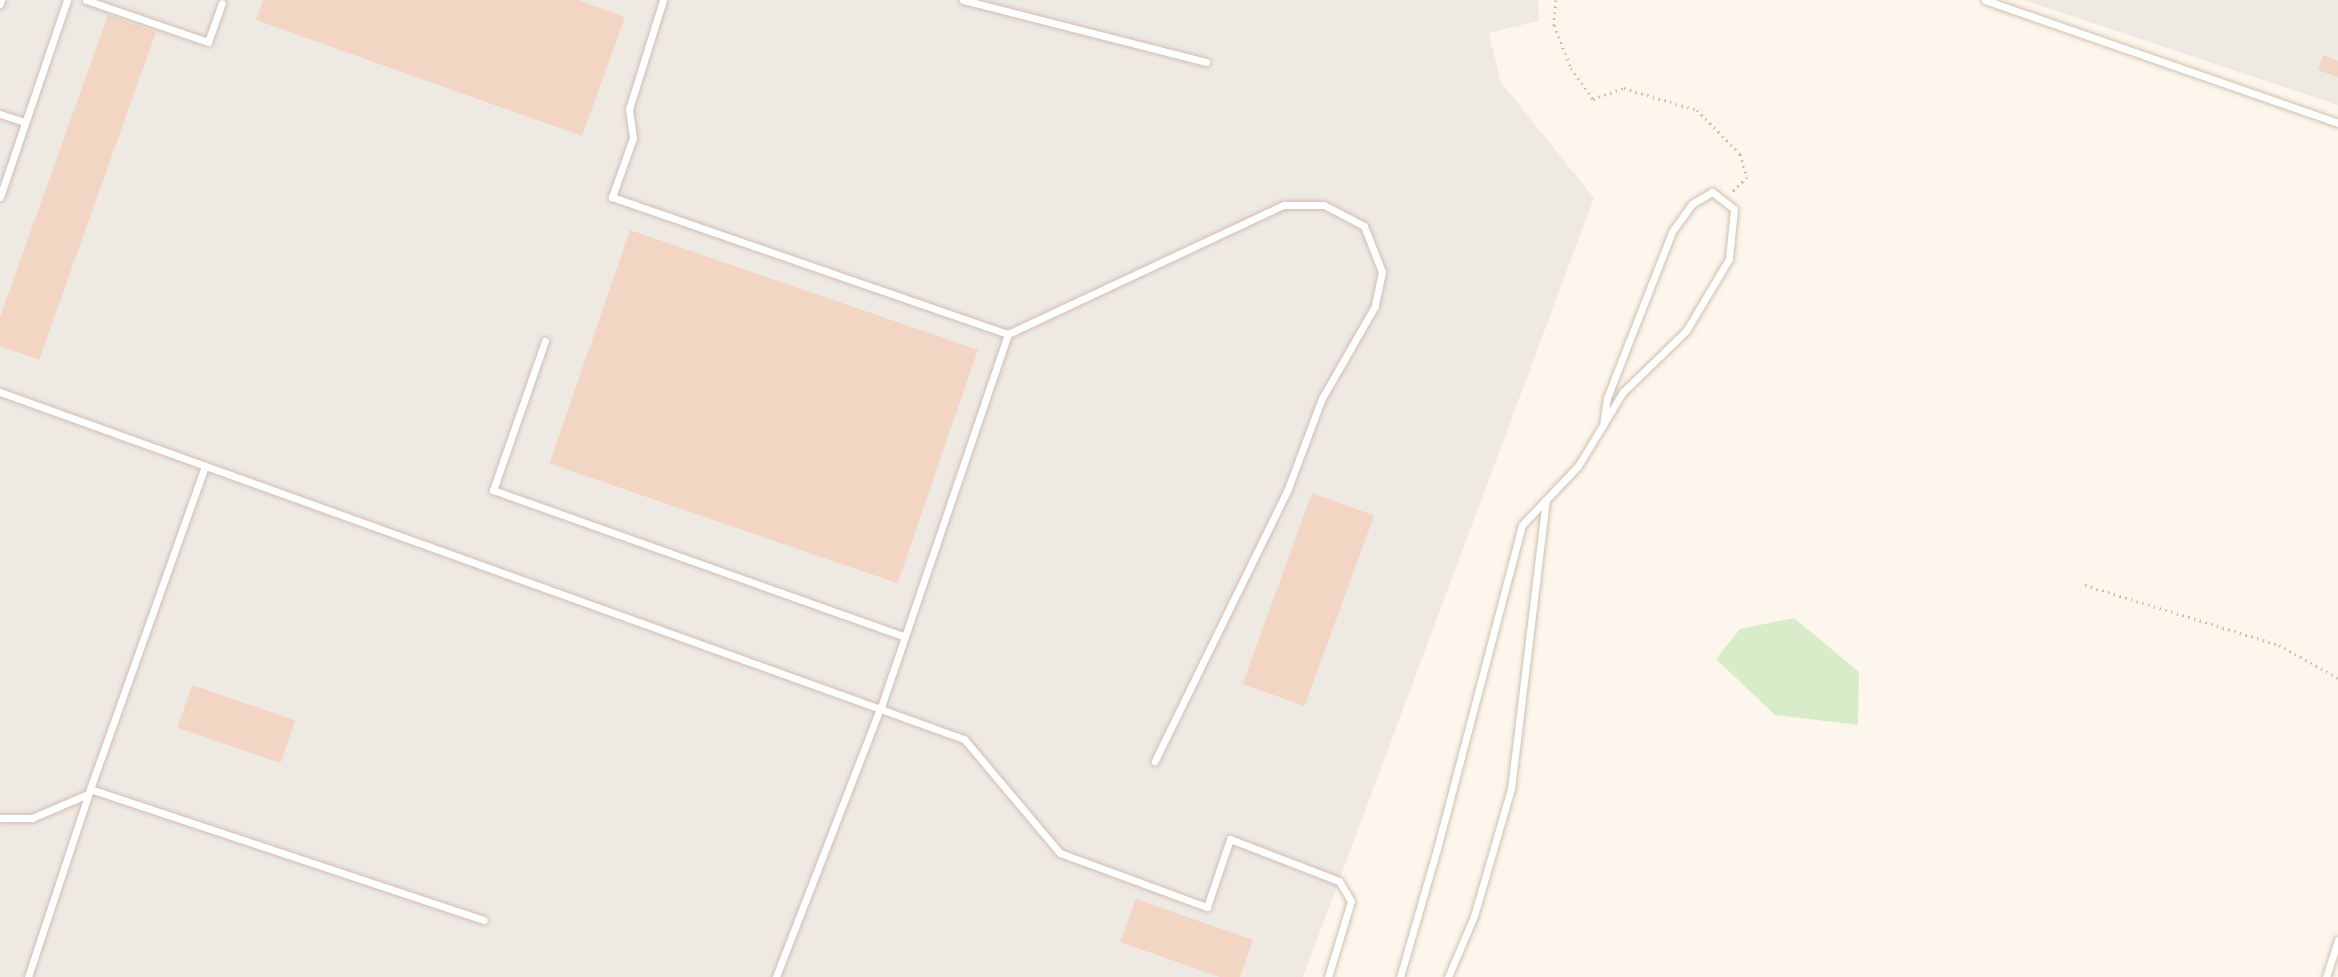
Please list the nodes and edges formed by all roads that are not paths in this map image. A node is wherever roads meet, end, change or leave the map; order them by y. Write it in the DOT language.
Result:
graph roads {
  1 [pos="67,0"];
  2 [pos="86,0"];
  3 [pos="663,0"];
  4 [pos="963,0"];
  5 [pos="1985,0"];
  6 [pos="222,3"];
  7 [pos="1206,62"];
  8 [pos="0,114"];
  9 [pos="24,122"];
  10 [pos="2338,123"];
  11 [pos="0,197"];
  12 [pos="1008,334"];
  13 [pos="545,341"];
  14 [pos="0,392"];
  15 [pos="1603,425"];
  16 [pos="205,466"];
  17 [pos="1546,500"];
  18 [pos="905,636"];
  19 [pos="881,706"];
  20 [pos="1155,761"];
  21 [pos="89,791"];
  22 [pos="0,818"];
  23 [pos="484,920"];
  24 [pos="2338,940"];
  25 [pos="27,977"];
  26 [pos="776,977"];
  27 [pos="1328,977"];
  28 [pos="1400,977"];
  29 [pos="1448,977"];
  30 [pos="2326,977"];
  1 -- 9 [label="lane"];
  2 -- 6 [label="lane"];
  3 -- 12 [label="lane"];
  4 -- 7 [label="lane"];
  5 -- 10 [label="lane"];
  8 -- 9 [label="lane"];
  9 -- 11 [label="lane"];
  12 -- 18 [label="lane"];
  12 -- 20 [label="lane"];
  13 -- 18 [label="lane"];
  14 -- 16 [label="lane"];
  15 -- 15 [label="lane"];
  15 -- 17 [label="lane"];
  16 -- 19 [label="lane"];
  16 -- 21 [label="lane"];
  17 -- 28 [label="lane"];
  17 -- 29 [label="lane"];
  18 -- 19 [label="lane"];
  19 -- 26 [label="lane"];
  19 -- 27 [label="lane"];
  21 -- 22 [label="lane"];
  21 -- 23 [label="lane"];
  21 -- 25 [label="lane"];
  24 -- 30 [label="lane"];
}
